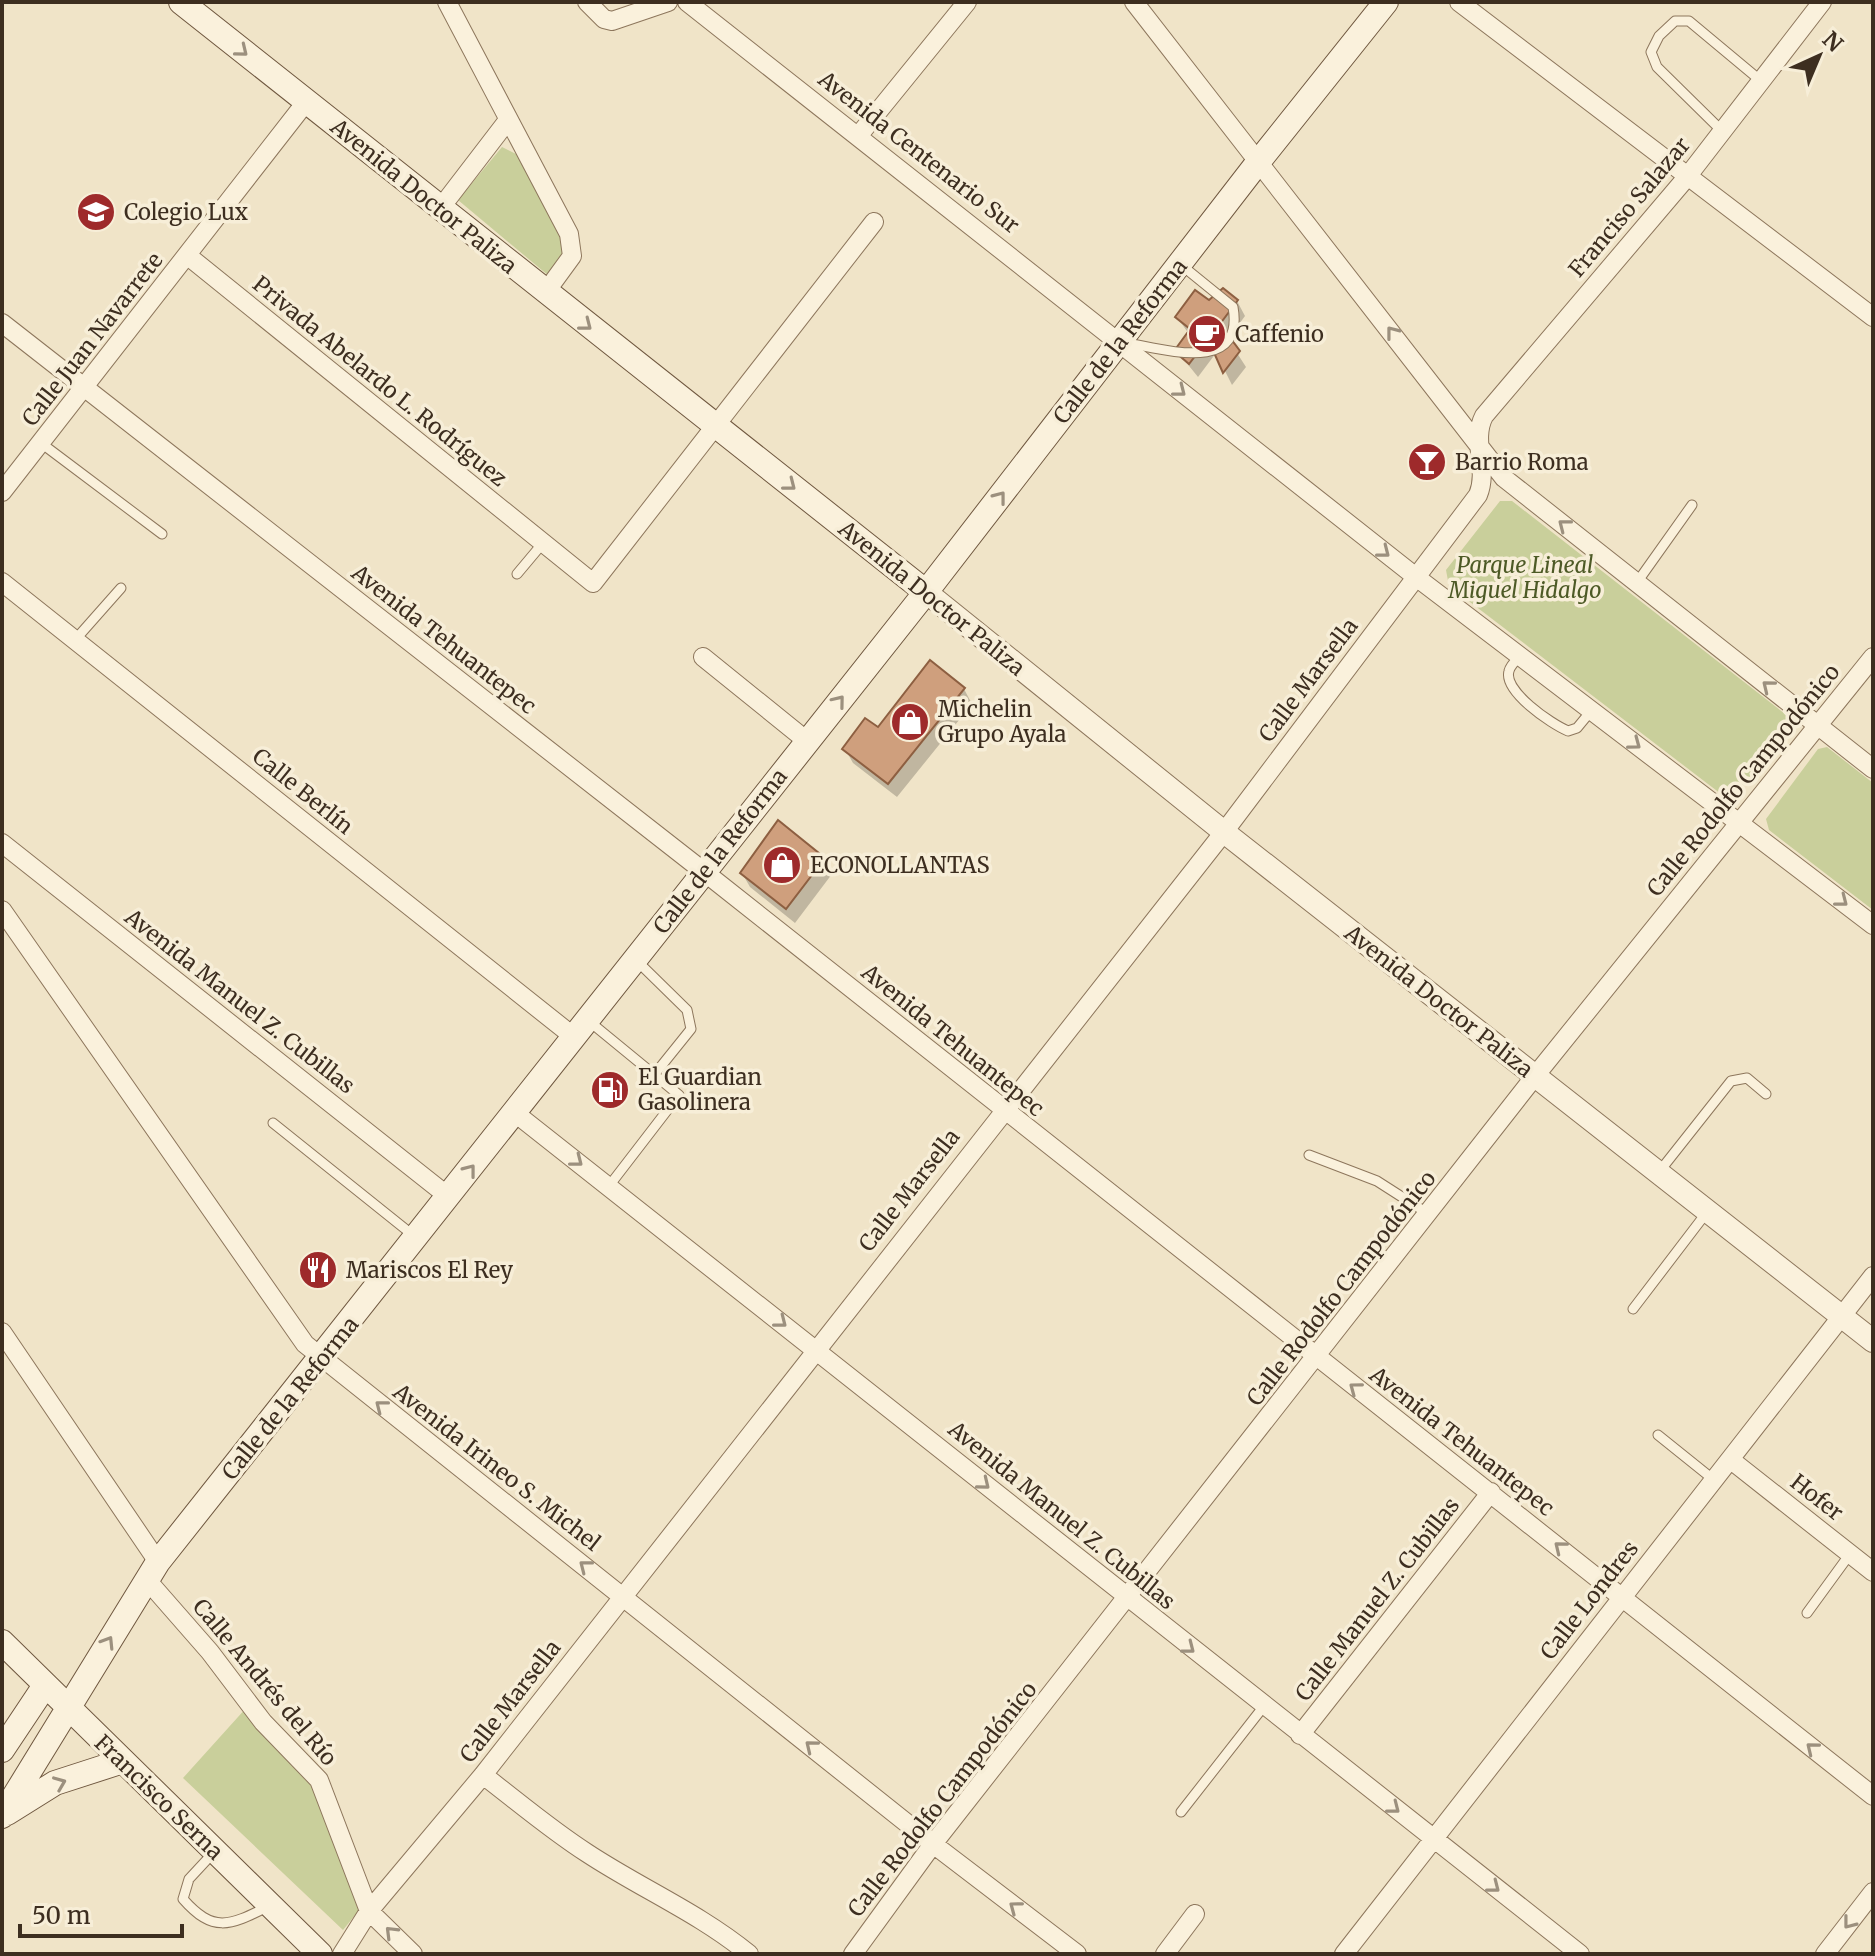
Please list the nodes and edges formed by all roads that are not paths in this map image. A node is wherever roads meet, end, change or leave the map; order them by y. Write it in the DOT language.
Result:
graph roads {
  1 [pos="447,2"];
  2 [pos="587,2"];
  3 [pos="668,2"];
  4 [pos="687,2"];
  5 [pos="967,2"];
  6 [pos="1134,2"];
  7 [pos="1386,2"];
  8 [pos="1459,2"];
  9 [pos="1822,2"];
  10 [pos="186,4"];
  11 [pos="1761,81"];
  12 [pos="306,102"];
  13 [pos="508,120"];
  14 [pos="1722,131"];
  15 [pos="859,135"];
  16 [pos="1259,161"];
  17 [pos="1687,177"];
  18 [pos="439,210"];
  19 [pos="874,222"];
  20 [pos="188,256"];
  21 [pos="1180,263"];
  22 [pos="545,293"];
  23 [pos="1873,317"];
  24 [pos="2,323"];
  25 [pos="1119,342"];
  26 [pos="84,388"];
  27 [pos="715,426"];
  28 [pos="41,443"];
  29 [pos="1479,443"];
  30 [pos="2,492"];
  31 [pos="1692,505"];
  32 [pos="162,534"];
  33 [pos="543,543"];
  34 [pos="517,574"];
  35 [pos="1416,577"];
  36 [pos="1638,581"];
  37 [pos="2,582"];
  38 [pos="121,588"];
  39 [pos="926,592"];
  40 [pos="75,640"];
  41 [pos="1520,656"];
  42 [pos="703,657"];
  43 [pos="1873,657"];
  44 [pos="1591,711"];
  45 [pos="1818,726"];
  46 [pos="807,741"];
  47 [pos="1873,769"];
  48 [pos="1740,822"];
  49 [pos="1224,832"];
  50 [pos="2,843"];
  51 [pos="703,871"];
  52 [pos="2,910"];
  53 [pos="1873,925"];
  54 [pos="635,959"];
  55 [pos="580,1028"];
  56 [pos="654,1075"];
  57 [pos="1535,1076"];
  58 [pos="1766,1094"];
  59 [pos="1002,1110"];
  60 [pos="515,1113"];
  61 [pos="273,1123"];
  62 [pos="1309,1155"];
  63 [pos="1659,1172"];
  64 [pos="609,1186"];
  65 [pos="449,1197"];
  66 [pos="1707,1212"];
  67 [pos="1428,1214"];
  68 [pos="416,1238"];
  69 [pos="1873,1276"];
  70 [pos="1633,1309"];
  71 [pos="1843,1317"];
  72 [pos="2,1332"];
  73 [pos="1873,1341"];
  74 [pos="816,1349"];
  75 [pos="321,1359"];
  76 [pos="1316,1359"];
  77 [pos="1658,1435"];
  78 [pos="1731,1460"];
  79 [pos="1715,1480"];
  80 [pos="1491,1492"];
  81 [pos="1850,1554"];
  82 [pos="152,1571"];
  83 [pos="1873,1572"];
  84 [pos="622,1595"];
  85 [pos="1621,1596"];
  86 [pos="1128,1599"];
  87 [pos="1807,1613"];
  88 [pos="2,1642"];
  89 [pos="44,1687"];
  90 [pos="1264,1706"];
  91 [pos="66,1708"];
  92 [pos="1300,1735"];
  93 [pos="2,1750"];
  94 [pos="123,1761"];
  95 [pos="483,1775"];
  96 [pos="1873,1796"];
  97 [pos="1181,1812"];
  98 [pos="2,1816"];
  99 [pos="1433,1839"];
  100 [pos="933,1844"];
  101 [pos="215,1851"];
  102 [pos="1873,1892"];
  103 [pos="270,1905"];
  104 [pos="369,1911"];
  105 [pos="1195,1914"];
  106 [pos="1354,1950"];
  107 [pos="320,1954"];
  108 [pos="342,1954"];
  109 [pos="413,1954"];
  110 [pos="749,1954"];
  111 [pos="853,1954"];
  112 [pos="1077,1954"];
  113 [pos="1165,1954"];
  114 [pos="1580,1954"];
  115 [pos="1825,1954"];
  1 -- 13 [label="street"];
  2 -- 3 [label="street"];
  4 -- 15 [label="street, Avenida Centenario Sur"];
  5 -- 15 [label="street"];
  6 -- 16 [label="street"];
  7 -- 16 [label="main road, Calle de la Reforma"];
  8 -- 17 [label="street"];
  9 -- 11 [label="street, Franciso Salazar"];
  10 -- 12 [label="main road, Avenida Doctor Paliza, one-way"];
  11 -- 14 [label="street, Franciso Salazar"];
  11 -- 14 [label="lane"];
  12 -- 18 [label="main road, Avenida Doctor Paliza"];
  12 -- 20 [label="street, Calle Juan Navarrete"];
  13 -- 18 [label="street"];
  13 -- 22 [label="street"];
  14 -- 17 [label="street, Franciso Salazar"];
  15 -- 25 [label="street, Avenida Centenario Sur"];
  16 -- 21 [label="main road, Calle de la Reforma"];
  29 -- 16 [label="street, one-way"];
  17 -- 23 [label="street"];
  17 -- 29 [label="street, Franciso Salazar"];
  18 -- 22 [label="main road, Avenida Doctor Paliza"];
  19 -- 27 [label="street"];
  20 -- 26 [label="street, Calle Juan Navarrete"];
  20 -- 33 [label="street, Privada Abelardo L. Rodríguez"];
  21 -- 25 [label="main road, Calle de la Reforma"];
  21 -- 25 [label="lane"];
  22 -- 27 [label="main road, Avenida Doctor Paliza, one-way"];
  24 -- 26 [label="street, Avenida Tehuantepec"];
  25 -- 35 [label="street, Avenida Centenario Sur, one-way"];
  39 -- 25 [label="main road, Calle de la Reforma, one-way"];
  26 -- 28 [label="street, Calle Juan Navarrete"];
  26 -- 51 [label="street, Avenida Tehuantepec"];
  27 -- 33 [label="street, Privada Abelardo L. Rodríguez"];
  27 -- 39 [label="main road, Avenida Doctor Paliza, one-way"];
  28 -- 30 [label="street, Calle Juan Navarrete"];
  28 -- 32 [label="lane"];
  29 -- 35 [label="street, Calle Marsella"];
  36 -- 29 [label="street, one-way"];
  31 -- 36 [label="lane"];
  33 -- 34 [label="lane"];
  35 -- 41 [label="street, Avenida Centenario Sur"];
  35 -- 49 [label="street, Calle Marsella"];
  45 -- 36 [label="street, one-way"];
  37 -- 40 [label="street, Calle Berlín"];
  38 -- 40 [label="lane"];
  46 -- 39 [label="main road, Calle de la Reforma, one-way"];
  39 -- 49 [label="street, Avenida Doctor Paliza"];
  40 -- 55 [label="street, Calle Berlín"];
  41 -- 44 [label="street, Avenida Centenario Sur"];
  41 -- 44 [label="lane"];
  42 -- 46 [label="street"];
  43 -- 45 [label="street, Calle Rodolfo Campodónico"];
  44 -- 48 [label="street, Avenida Centenario Sur, one-way"];
  45 -- 47 [label="street"];
  45 -- 48 [label="street, Calle Rodolfo Campodónico"];
  46 -- 51 [label="main road, Calle de la Reforma"];
  48 -- 53 [label="street, Avenida Centenario Sur, one-way"];
  48 -- 57 [label="street, Calle Rodolfo Campodónico"];
  49 -- 57 [label="street, Avenida Doctor Paliza"];
  49 -- 59 [label="street, Calle Marsella"];
  50 -- 65 [label="street, Avenida Manuel Z. Cubillas"];
  51 -- 54 [label="main road, Calle de la Reforma"];
  51 -- 59 [label="street, Avenida Tehuantepec"];
  52 -- 75 [label="street, Avenida Irineo S. Michel"];
  54 -- 55 [label="main road, Calle de la Reforma"];
  54 -- 56 [label="lane"];
  55 -- 56 [label="lane"];
  55 -- 60 [label="main road, Calle de la Reforma"];
  56 -- 64 [label="lane"];
  57 -- 63 [label="street, Avenida Doctor Paliza"];
  57 -- 67 [label="street, Calle Rodolfo Campodónico"];
  58 -- 63 [label="lane"];
  59 -- 74 [label="street, Calle Marsella"];
  59 -- 76 [label="street, Avenida Tehuantepec"];
  60 -- 64 [label="street, Avenida Manuel Z. Cubillas, one-way"];
  65 -- 60 [label="main road, Calle de la Reforma, one-way"];
  61 -- 68 [label="lane"];
  62 -- 67 [label="lane"];
  63 -- 66 [label="street, Avenida Doctor Paliza"];
  64 -- 74 [label="street, Avenida Manuel Z. Cubillas, one-way"];
  65 -- 68 [label="main road, Calle de la Reforma"];
  66 -- 70 [label="lane"];
  66 -- 71 [label="street, Avenida Doctor Paliza"];
  67 -- 76 [label="street, Calle Rodolfo Campodónico"];
  68 -- 75 [label="main road, Calle de la Reforma"];
  69 -- 71 [label="street, Calle Londres"];
  71 -- 73 [label="street, Avenida Doctor Paliza"];
  71 -- 78 [label="street, Calle Londres"];
  72 -- 82 [label="street, Calle Andrés del Río"];
  74 -- 84 [label="street, Calle Marsella"];
  74 -- 86 [label="street, Avenida Manuel Z. Cubillas, one-way"];
  75 -- 82 [label="main road, Calle de la Reforma"];
  84 -- 75 [label="street, Avenida Irineo S. Michel, one-way"];
  80 -- 76 [label="street, Avenida Tehuantepec, one-way"];
  76 -- 86 [label="street, Calle Rodolfo Campodónico"];
  77 -- 79 [label="lane"];
  78 -- 79 [label="street, Calle Londres"];
  78 -- 81 [label="street, Hofer"];
  79 -- 85 [label="street, Calle Londres"];
  85 -- 80 [label="street, Avenida Tehuantepec, one-way"];
  80 -- 92 [label="street, Calle Manuel Z. Cubillas"];
  81 -- 83 [label="street, Hofer"];
  81 -- 87 [label="lane"];
  91 -- 82 [label="main road, Calle de la Reforma, one-way"];
  82 -- 104 [label="street, Calle Andrés del Río"];
  84 -- 95 [label="street, Calle Marsella"];
  100 -- 84 [label="street, Avenida Irineo S. Michel, one-way"];
  96 -- 85 [label="street, Avenida Tehuantepec, one-way"];
  85 -- 99 [label="street, Calle Londres"];
  86 -- 90 [label="street, Avenida Manuel Z. Cubillas, one-way"];
  86 -- 100 [label="street, Calle Rodolfo Campodónico"];
  88 -- 89 [label="main road, Francisco Serna"];
  89 -- 91 [label="main road, Francisco Serna"];
  89 -- 93 [label="main road"];
  90 -- 92 [label="street, Avenida Manuel Z. Cubillas"];
  90 -- 97 [label="lane"];
  91 -- 94 [label="main road, Francisco Serna"];
  91 -- 98 [label="main road, Calle de la Reforma"];
  92 -- 99 [label="street, Avenida Manuel Z. Cubillas, one-way"];
  98 -- 94 [label="main road, one-way"];
  94 -- 101 [label="main road, Francisco Serna"];
  95 -- 104 [label="street, Calle Marsella"];
  95 -- 110 [label="street"];
  99 -- 106 [label="street, Calle Londres"];
  99 -- 114 [label="street, Avenida Manuel Z. Cubillas, one-way"];
  100 -- 111 [label="street, Calle Rodolfo Campodónico"];
  112 -- 100 [label="street, Avenida Irineo S. Michel, one-way"];
  101 -- 103 [label="main road, Francisco Serna"];
  101 -- 103 [label="lane"];
  102 -- 115 [label="street, one-way"];
  103 -- 107 [label="main road, Francisco Serna"];
  104 -- 108 [label="street, Calle Marsella"];
  109 -- 104 [label="street, one-way"];
  105 -- 113 [label="street"];
}
